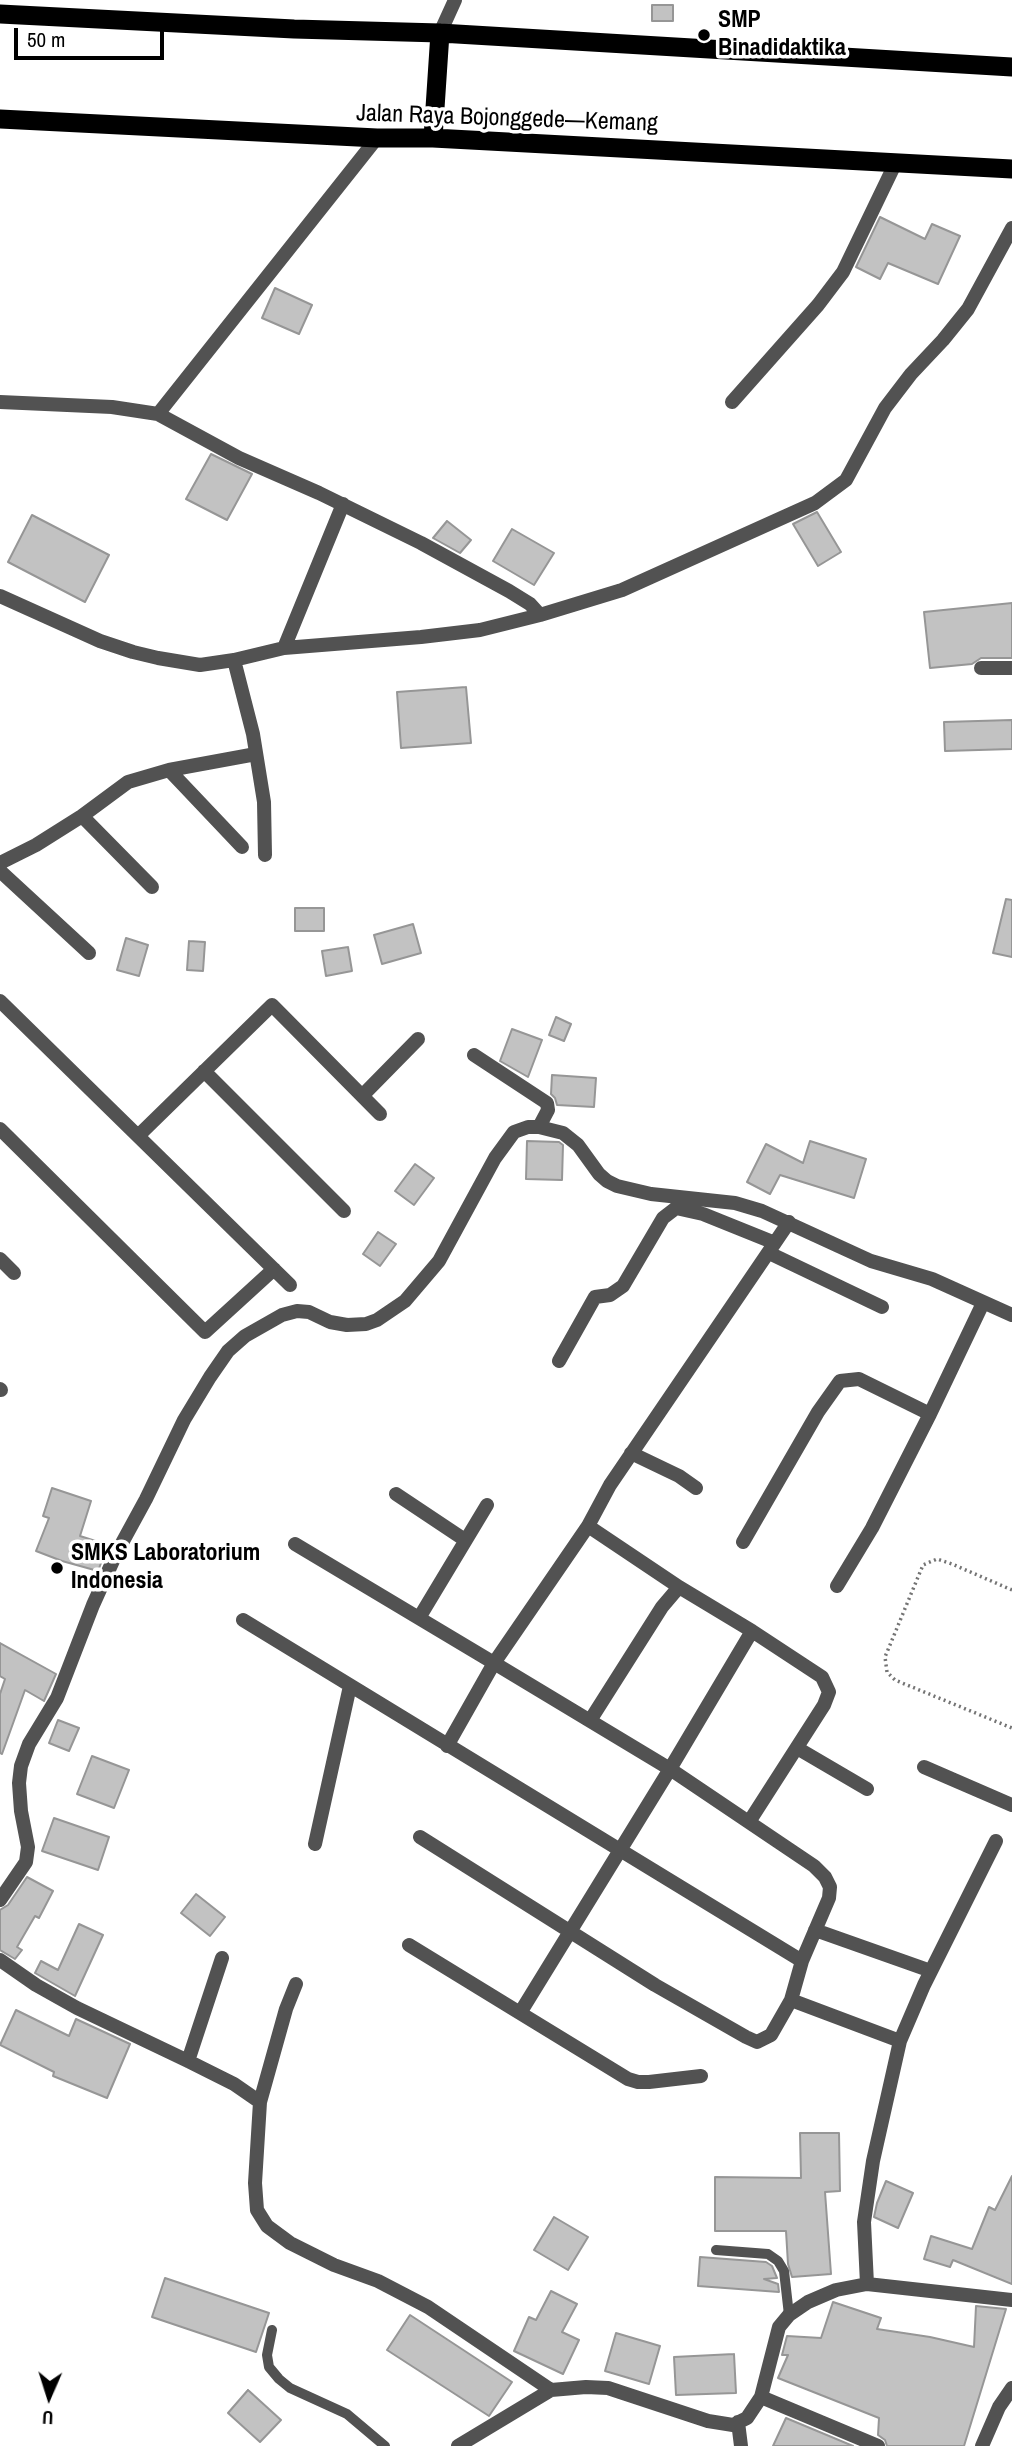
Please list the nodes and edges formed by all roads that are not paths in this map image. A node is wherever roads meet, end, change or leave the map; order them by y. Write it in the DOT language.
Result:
graph roads {
  1 [pos="455,0"];
  2 [pos="0,14"];
  3 [pos="440,33"];
  4 [pos="1012,67"];
  5 [pos="0,119"];
  6 [pos="377,138"];
  7 [pos="433,138"];
  8 [pos="896,162"];
  9 [pos="1012,169"];
  10 [pos="1012,228"];
  11 [pos="0,402"];
  12 [pos="732,402"];
  13 [pos="158,414"];
  14 [pos="343,504"];
  15 [pos="0,596"];
  16 [pos="540,615"];
  17 [pos="284,648"];
  18 [pos="234,660"];
  19 [pos="981,668"];
  20 [pos="1012,668"];
  21 [pos="256,754"];
  22 [pos="169,770"];
  23 [pos="82,817"];
  24 [pos="242,847"];
  25 [pos="265,855"];
  26 [pos="0,863"];
  27 [pos="0,871"];
  28 [pos="152,887"];
  29 [pos="89,953"];
  30 [pos="0,1000"];
  31 [pos="418,1039"];
  32 [pos="474,1055"];
  33 [pos="204,1071"];
  34 [pos="362,1096"];
  35 [pos="380,1114"];
  36 [pos="539,1127"];
  37 [pos="0,1129"];
  38 [pos="138,1136"];
  39 [pos="344,1211"];
  40 [pos="789,1222"];
  41 [pos="772,1248"];
  42 [pos="0,1259"];
  43 [pos="274,1269"];
  44 [pos="14,1273"];
  45 [pos="290,1285"];
  46 [pos="983,1303"];
  47 [pos="883,1307"];
  48 [pos="1012,1315"];
  49 [pos="559,1361"];
  50 [pos="930,1415"];
  51 [pos="631,1453"];
  52 [pos="696,1488"];
  53 [pos="396,1494"];
  54 [pos="486,1505"];
  55 [pos="588,1526"];
  56 [pos="465,1541"];
  57 [pos="743,1542"];
  58 [pos="295,1544"];
  59 [pos="837,1586"];
  60 [pos="679,1587"];
  61 [pos="419,1618"];
  62 [pos="243,1620"];
  63 [pos="752,1631"];
  64 [pos="494,1663"];
  65 [pos="350,1686"];
  66 [pos="591,1719"];
  67 [pos="447,1746"];
  68 [pos="797,1748"];
  69 [pos="924,1767"];
  70 [pos="670,1769"];
  71 [pos="867,1789"];
  72 [pos="1012,1804"];
  73 [pos="749,1822"];
  74 [pos="420,1837"];
  75 [pos="996,1841"];
  76 [pos="315,1844"];
  77 [pos="620,1850"];
  78 [pos="0,1899"];
  79 [pos="816,1930"];
  80 [pos="571,1932"];
  81 [pos="409,1945"];
  82 [pos="222,1958"];
  83 [pos="0,1961"];
  84 [pos="802,1961"];
  85 [pos="931,1971"];
  86 [pos="296,1984"];
  87 [pos="791,2000"];
  88 [pos="520,2013"];
  89 [pos="900,2041"];
  90 [pos="188,2061"];
  91 [pos="701,2076"];
  92 [pos="260,2102"];
  93 [pos="716,2250"];
  94 [pos="867,2284"];
  95 [pos="1012,2300"];
  96 [pos="789,2315"];
  97 [pos="272,2330"];
  98 [pos="1012,2388"];
  99 [pos="551,2390"];
  100 [pos="761,2397"];
  101 [pos="738,2422"];
  102 [pos="385,2446"];
  103 [pos="458,2446"];
  104 [pos="741,2446"];
  105 [pos="878,2446"];
  106 [pos="982,2446"];
  1 -- 3 [label="street"];
  2 -- 3 [label="highway"];
  3 -- 4 [label="highway"];
  3 -- 7 [label="highway"];
  5 -- 6 [label="highway, Jalan Raya Bojonggede—Kemang"];
  6 -- 7 [label="highway, Jalan Raya Bojonggede—Kemang"];
  6 -- 13 [label="street"];
  7 -- 8 [label="highway, Jalan Raya Bojonggede—Kemang"];
  8 -- 9 [label="highway, Jalan Raya Bojonggede—Kemang"];
  8 -- 12 [label="street"];
  10 -- 16 [label="street"];
  11 -- 13 [label="street"];
  13 -- 14 [label="street"];
  14 -- 16 [label="street"];
  14 -- 17 [label="street"];
  15 -- 18 [label="street"];
  16 -- 17 [label="street"];
  17 -- 18 [label="street"];
  18 -- 21 [label="street"];
  19 -- 20 [label="street"];
  21 -- 22 [label="street"];
  21 -- 25 [label="street"];
  22 -- 23 [label="street"];
  22 -- 24 [label="street"];
  23 -- 26 [label="street"];
  23 -- 28 [label="street"];
  27 -- 29 [label="street"];
  30 -- 38 [label="street"];
  31 -- 34 [label="street"];
  32 -- 36 [label="street"];
  33 -- 34 [label="street"];
  33 -- 38 [label="street"];
  33 -- 39 [label="street"];
  34 -- 35 [label="street"];
  36 -- 40 [label="street"];
  36 -- 78 [label="street"];
  37 -- 43 [label="street"];
  38 -- 43 [label="street"];
  40 -- 41 [label="street"];
  40 -- 46 [label="street"];
  41 -- 47 [label="street"];
  41 -- 49 [label="street"];
  41 -- 51 [label="street"];
  42 -- 44 [label="street"];
  43 -- 45 [label="street"];
  46 -- 48 [label="street"];
  46 -- 50 [label="street"];
  50 -- 57 [label="street"];
  50 -- 59 [label="street"];
  51 -- 52 [label="street"];
  51 -- 55 [label="street"];
  53 -- 56 [label="street"];
  54 -- 56 [label="street"];
  55 -- 60 [label="street"];
  55 -- 64 [label="street"];
  56 -- 61 [label="street"];
  58 -- 61 [label="street"];
  60 -- 63 [label="street"];
  60 -- 66 [label="street"];
  61 -- 64 [label="street"];
  62 -- 65 [label="street"];
  63 -- 68 [label="street"];
  63 -- 70 [label="street"];
  64 -- 66 [label="street"];
  64 -- 67 [label="street"];
  65 -- 67 [label="street"];
  65 -- 76 [label="street"];
  66 -- 70 [label="street"];
  67 -- 77 [label="street"];
  68 -- 71 [label="street"];
  68 -- 73 [label="street"];
  69 -- 72 [label="street"];
  70 -- 73 [label="street"];
  70 -- 77 [label="street"];
  73 -- 79 [label="street"];
  74 -- 80 [label="street"];
  75 -- 85 [label="street"];
  77 -- 80 [label="street"];
  77 -- 84 [label="street"];
  79 -- 84 [label="street"];
  79 -- 85 [label="street"];
  80 -- 87 [label="street"];
  80 -- 88 [label="street"];
  81 -- 88 [label="street"];
  82 -- 90 [label="street"];
  83 -- 90 [label="street"];
  84 -- 87 [label="street"];
  85 -- 89 [label="street"];
  86 -- 92 [label="street"];
  87 -- 89 [label="street"];
  88 -- 91 [label="street"];
  89 -- 94 [label="street"];
  90 -- 92 [label="street"];
  92 -- 99 [label="street"];
  93 -- 96 [label="lane"];
  94 -- 95 [label="street"];
  94 -- 96 [label="street"];
  96 -- 100 [label="street"];
  97 -- 102 [label="lane"];
  98 -- 106 [label="street"];
  99 -- 101 [label="street"];
  99 -- 103 [label="street"];
  100 -- 101 [label="street"];
  100 -- 105 [label="street"];
  101 -- 104 [label="street"];
}
